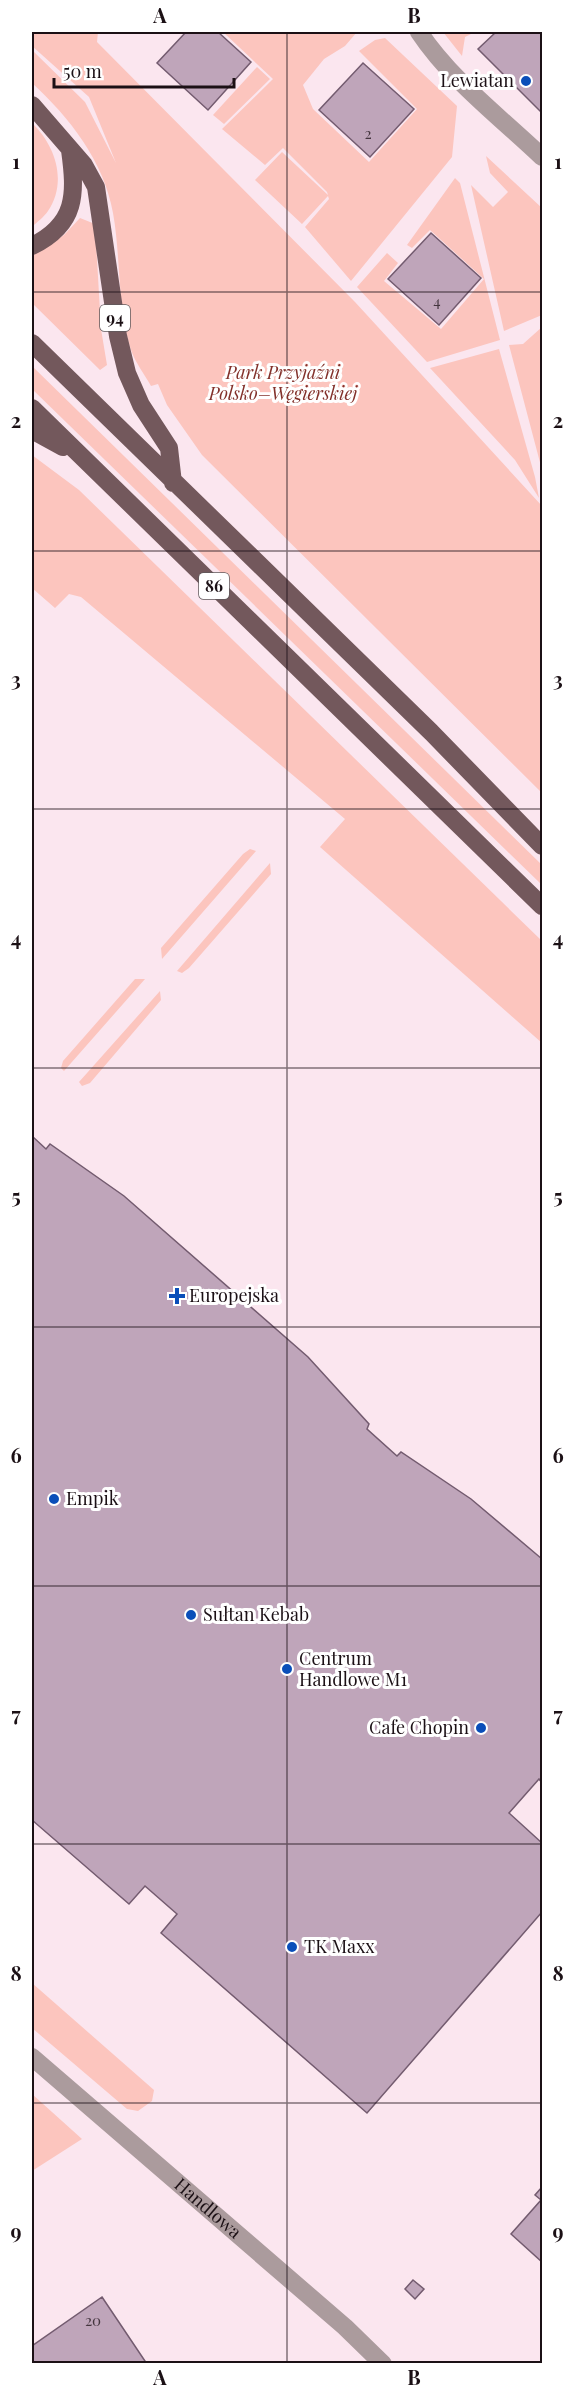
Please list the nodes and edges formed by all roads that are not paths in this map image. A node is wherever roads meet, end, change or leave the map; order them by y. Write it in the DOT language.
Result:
graph roads {
  1 [pos="419,32"];
  2 [pos="32,105"];
  3 [pos="70,150"];
  4 [pos="543,157"];
  5 [pos="32,246"];
  6 [pos="32,343"];
  7 [pos="32,408"];
  8 [pos="32,430"];
  9 [pos="83,458"];
  10 [pos="173,483"];
  11 [pos="543,846"];
  12 [pos="543,906"];
  13 [pos="32,2057"];
  14 [pos="383,2364"];
  1 -- 4 [label="street"];
  2 -- 3 [label="main road, 94"];
  3 -- 5 [label="main road"];
  3 -- 10 [label="main road, 94"];
  6 -- 10 [label="main road, 86"];
  7 -- 9 [label="main road, 86"];
  8 -- 9 [label="main road"];
  9 -- 12 [label="main road, 86"];
  10 -- 11 [label="main road, 86"];
  13 -- 14 [label="street, Handlowa"];
}
